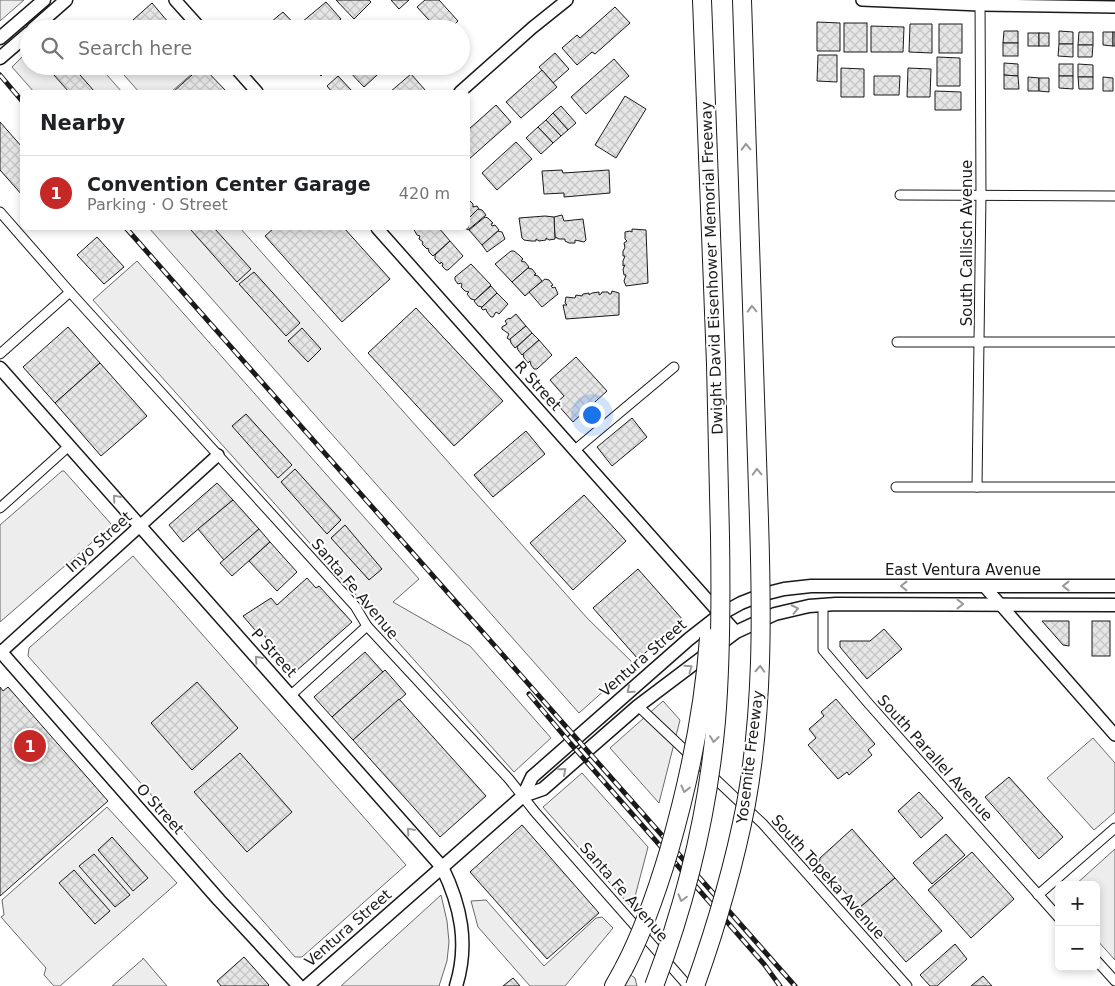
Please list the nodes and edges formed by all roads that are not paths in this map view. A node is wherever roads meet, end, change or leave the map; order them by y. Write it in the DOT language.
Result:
graph roads {
  1 [pos="44,0"];
  2 [pos="66,0"];
  3 [pos="175,0"];
  4 [pos="566,0"];
  5 [pos="695,0"];
  6 [pos="702,0"];
  7 [pos="743,0"];
  8 [pos="862,0"];
  9 [pos="980,2"];
  10 [pos="1115,7"];
  11 [pos="21,20"];
  12 [pos="44,20"];
  13 [pos="193,20"];
  14 [pos="20,21"];
  15 [pos="0,38"];
  16 [pos="20,41"];
  17 [pos="0,58"];
  18 [pos="242,75"];
  19 [pos="706,89"];
  20 [pos="256,90"];
  21 [pos="462,90"];
  22 [pos="900,195"];
  23 [pos="982,195"];
  24 [pos="1115,196"];
  25 [pos="0,212"];
  26 [pos="379,230"];
  27 [pos="70,292"];
  28 [pos="897,342"];
  29 [pos="980,342"];
  30 [pos="1115,342"];
  31 [pos="0,354"];
  32 [pos="674,367"];
  33 [pos="0,368"];
  34 [pos="69,446"];
  35 [pos="575,450"];
  36 [pos="218,455"];
  37 [pos="896,487"];
  38 [pos="977,487"];
  39 [pos="1115,487"];
  40 [pos="0,508"];
  41 [pos="140,525"];
  42 [pos="720,528"];
  43 [pos="811,586"];
  44 [pos="984,586"];
  45 [pos="1115,586"];
  46 [pos="823,604"];
  47 [pos="999,604"];
  48 [pos="1115,606"];
  49 [pos="721,614"];
  50 [pos="367,626"];
  51 [pos="736,632"];
  52 [pos="0,652"];
  53 [pos="290,696"];
  54 [pos="638,706"];
  55 [pos="1115,735"];
  56 [pos="523,796"];
  57 [pos="1115,828"];
  58 [pos="442,867"];
  59 [pos="730,872"];
  60 [pos="1038,895"];
  61 [pos="1055,914"];
  62 [pos="1100,964"];
  63 [pos="1115,981"];
  64 [pos="299,986"];
  65 [pos="307,986"];
  66 [pos="456,986"];
  67 [pos="614,986"];
  68 [pos="654,986"];
  69 [pos="688,986"];
  70 [pos="695,986"];
  71 [pos="706,986"];
  72 [pos="908,986"];
  1 -- 11 [label="main road"];
  2 -- 12 [label="main road"];
  3 -- 13 [label="street"];
  4 -- 21 [label="street"];
  5 -- 19 [label="highway"];
  6 -- 19 [label="highway, Dwight David Eisenhower Memorial Freeway"];
  59 -- 7 [label="highway, Yosemite Freeway, one-way, bridge"];
  8 -- 9 [label="street"];
  9 -- 10 [label="street"];
  9 -- 23 [label="street, South Callisch Avenue"];
  14 -- 15 [label="main road"];
  16 -- 17 [label="main road"];
  18 -- 20 [label="street"];
  19 -- 42 [label="highway, Dwight David Eisenhower Memorial Freeway"];
  22 -- 23 [label="street"];
  23 -- 24 [label="street"];
  23 -- 29 [label="street, South Callisch Avenue"];
  25 -- 27 [label="street, Santa Fe Avenue"];
  26 -- 35 [label="street, R Street"];
  27 -- 31 [label="street"];
  27 -- 36 [label="street, Santa Fe Avenue"];
  28 -- 29 [label="street"];
  29 -- 30 [label="street"];
  29 -- 38 [label="street, South Callisch Avenue"];
  32 -- 35 [label="street"];
  33 -- 34 [label="main road, P Street"];
  34 -- 40 [label="street"];
  41 -- 34 [label="main road, P Street, one-way"];
  35 -- 49 [label="street, R Street"];
  36 -- 41 [label="street, Inyo Street"];
  36 -- 50 [label="street, Santa Fe Avenue"];
  37 -- 38 [label="street"];
  38 -- 39 [label="street"];
  41 -- 52 [label="street, Inyo Street"];
  53 -- 41 [label="main road, P Street, one-way"];
  42 -- 67 [label="highway, one-way, bridge"];
  42 -- 68 [label="highway, one-way, bridge"];
  44 -- 43 [label="main road, East Ventura Avenue, one-way"];
  43 -- 49 [label="main road, Ventura Street"];
  45 -- 44 [label="main road, East Ventura Avenue, one-way"];
  44 -- 47 [label="street"];
  46 -- 47 [label="main road, one-way"];
  51 -- 46 [label="main road, Ventura Street, one-way"];
  46 -- 60 [label="street, South Parallel Avenue"];
  47 -- 48 [label="main road"];
  47 -- 55 [label="street"];
  49 -- 51 [label="street, R Street"];
  49 -- 56 [label="main road, Ventura Street, one-way"];
  50 -- 53 [label="street"];
  50 -- 56 [label="street, Santa Fe Avenue"];
  54 -- 51 [label="main road, Ventura Street, one-way"];
  52 -- 64 [label="main road, O Street"];
  58 -- 53 [label="main road, P Street, one-way"];
  56 -- 54 [label="main road, Ventura Street, one-way"];
  54 -- 72 [label="street, South Topeka Avenue"];
  56 -- 58 [label="main road, Ventura Street"];
  56 -- 69 [label="street, Santa Fe Avenue"];
  57 -- 60 [label="street"];
  58 -- 65 [label="main road, Ventura Street"];
  58 -- 66 [label="main road, P Street"];
  59 -- 70 [label="highway, Yosemite Freeway, bridge"];
  59 -- 71 [label="highway, bridge"];
  60 -- 61 [label="street, South Parallel Avenue"];
  62 -- 63 [label="street"];
}
